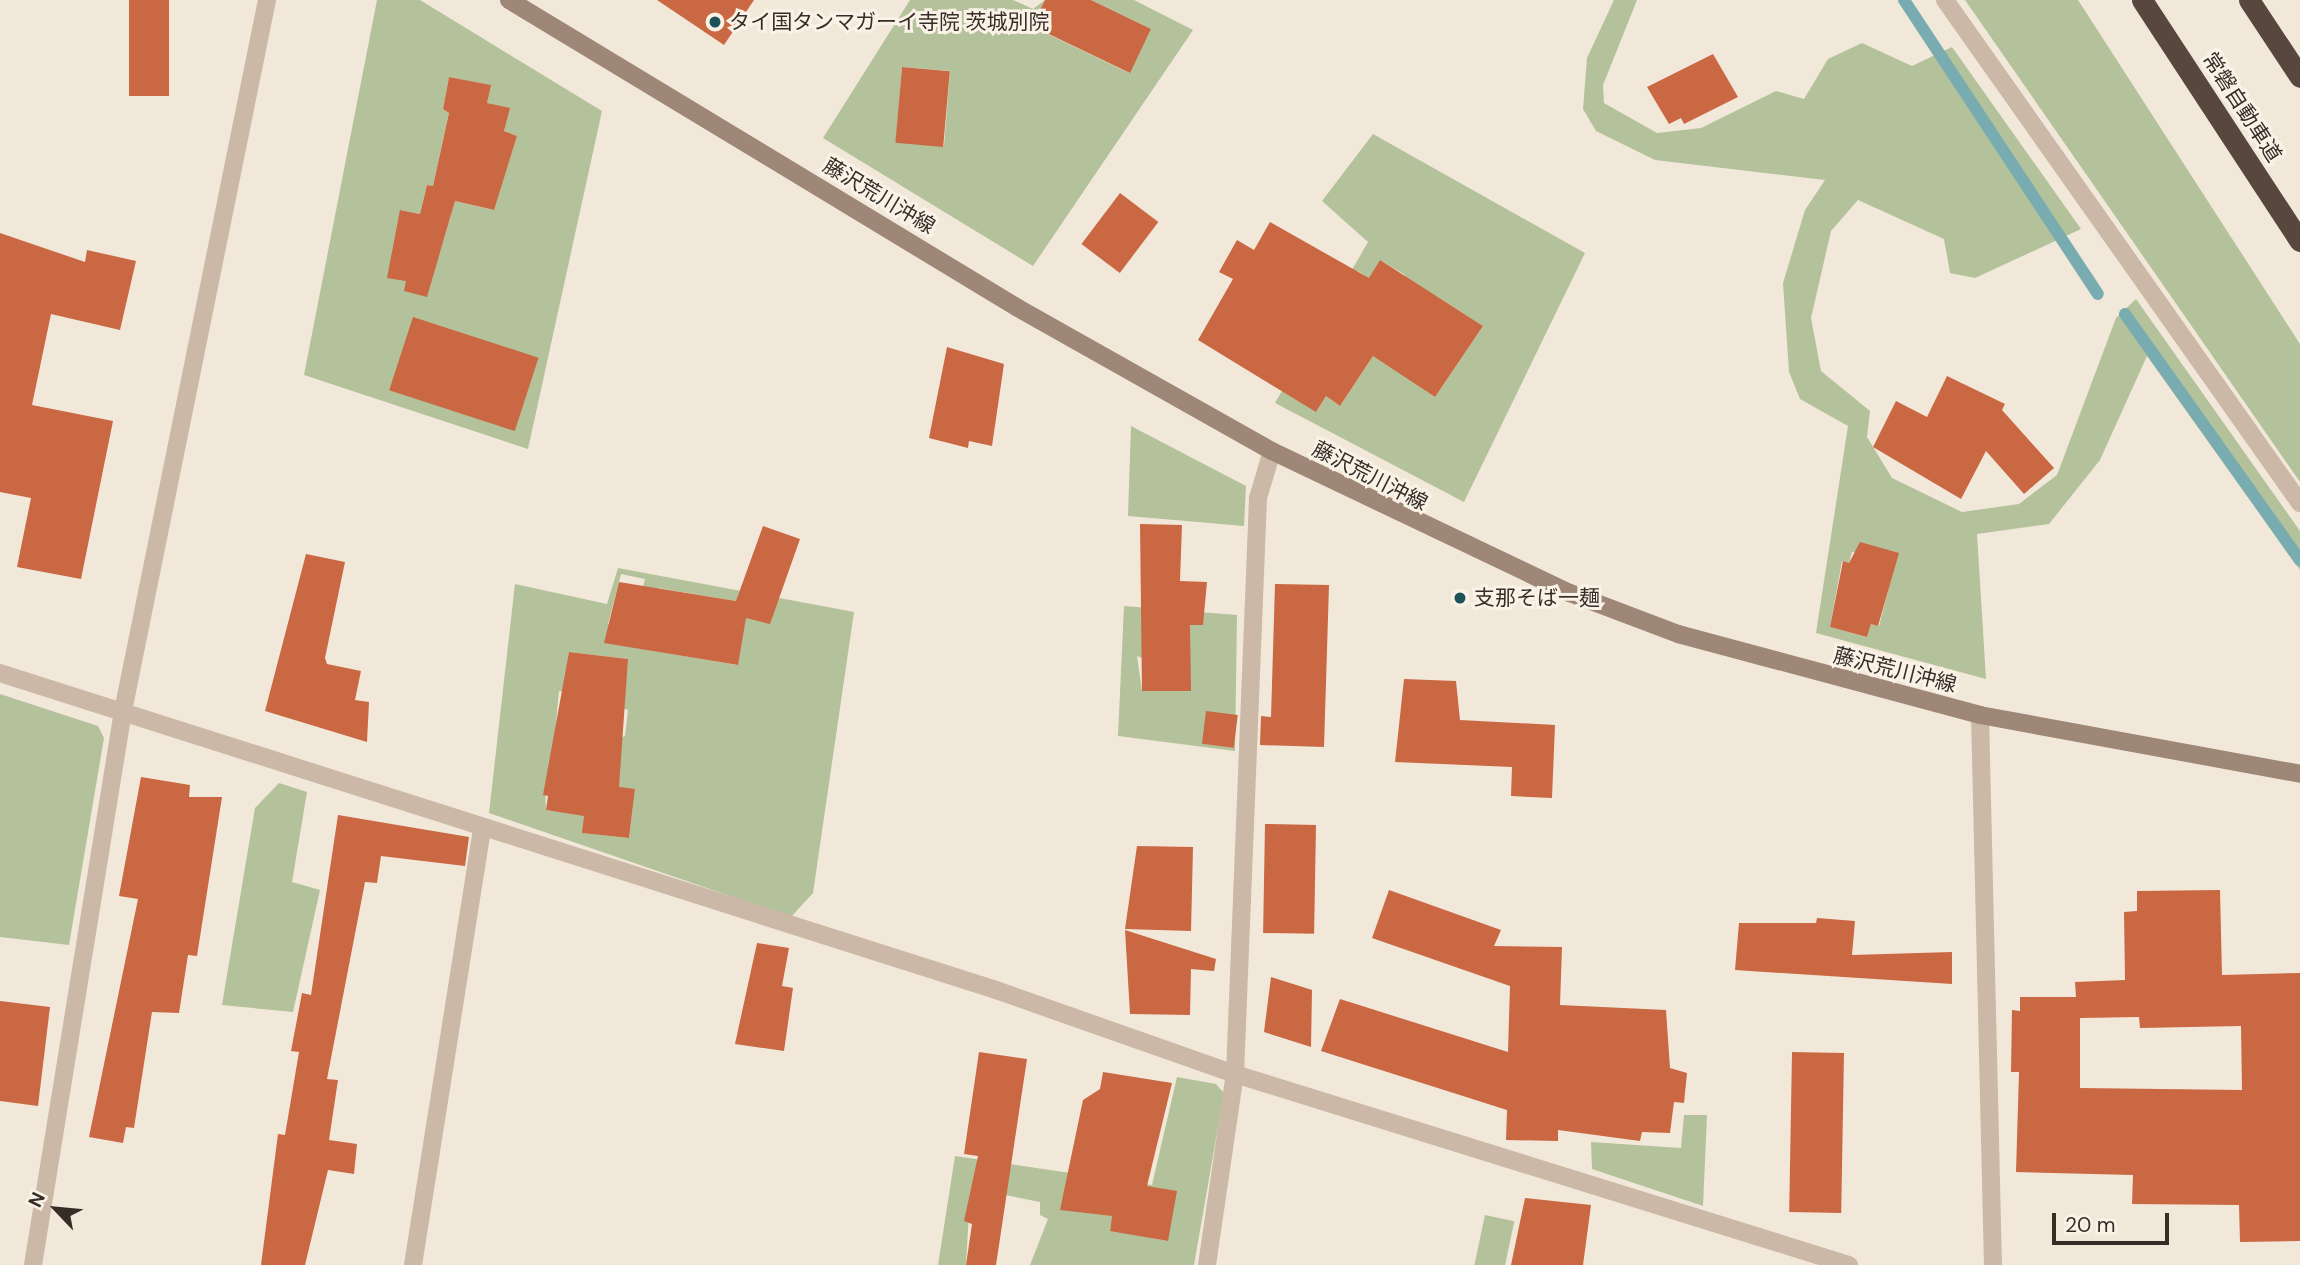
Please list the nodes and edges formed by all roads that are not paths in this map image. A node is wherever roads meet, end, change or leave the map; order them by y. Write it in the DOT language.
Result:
graph roads {
  1 [pos="267,0"];
  2 [pos="509,0"];
  3 [pos="1945,0"];
  4 [pos="2142,0"];
  5 [pos="2249,0"];
  6 [pos="2300,76"];
  7 [pos="2300,241"];
  8 [pos="1272,452"];
  9 [pos="2300,503"];
  10 [pos="0,673"];
  11 [pos="122,711"];
  12 [pos="1980,715"];
  13 [pos="2300,774"];
  14 [pos="482,829"];
  15 [pos="1235,1074"];
  16 [pos="33,1265"];
  17 [pos="412,1265"];
  18 [pos="1207,1265"];
  19 [pos="1849,1265"];
  20 [pos="1993,1265"];
  1 -- 11 [label="street"];
  2 -- 8 [label="main road, 藤沢荒川沖線"];
  3 -- 9 [label="street"];
  4 -- 7 [label="highway, 常磐自動車道"];
  5 -- 6 [label="highway"];
  8 -- 12 [label="main road, 藤沢荒川沖線"];
  8 -- 15 [label="street"];
  10 -- 11 [label="street"];
  11 -- 14 [label="street"];
  11 -- 16 [label="street"];
  12 -- 13 [label="main road, 藤沢荒川沖線"];
  12 -- 20 [label="street"];
  14 -- 15 [label="street"];
  14 -- 17 [label="street"];
  15 -- 18 [label="street"];
  15 -- 19 [label="street"];
}
